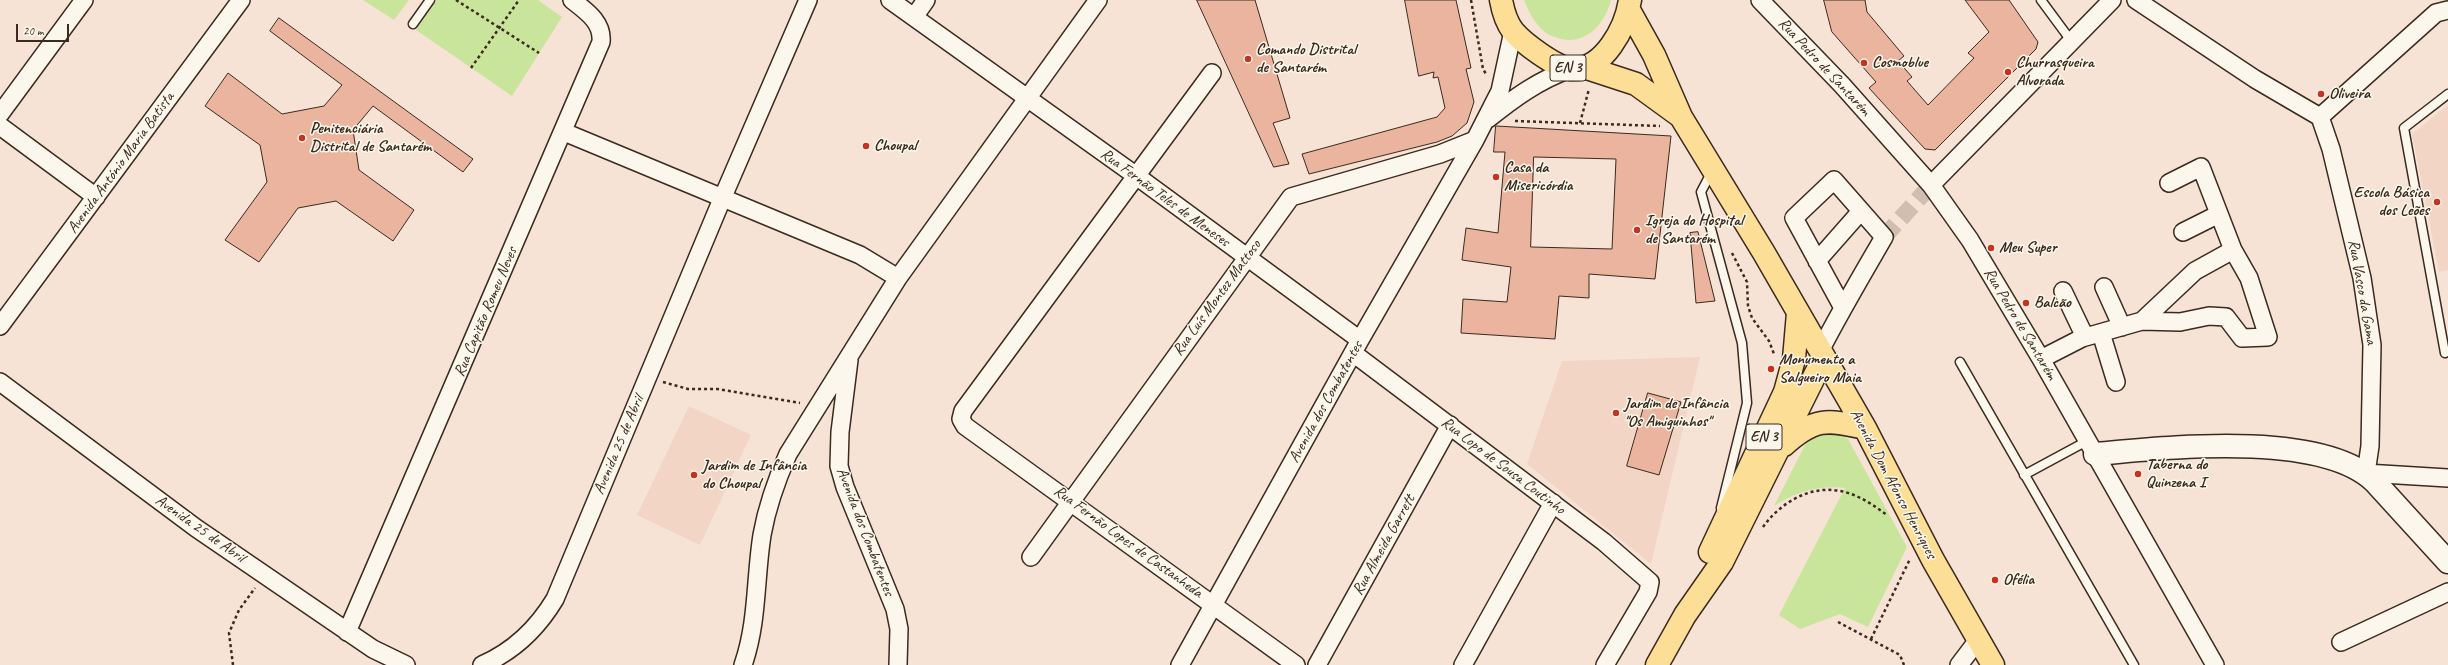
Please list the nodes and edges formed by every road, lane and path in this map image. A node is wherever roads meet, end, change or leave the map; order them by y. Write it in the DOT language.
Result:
graph roads {
  1 [pos="84,0"];
  2 [pos="241,0"];
  3 [pos="430,0"];
  4 [pos="456,0"];
  5 [pos="519,0"];
  6 [pos="572,0"];
  7 [pos="808,0"];
  8 [pos="890,0"];
  9 [pos="926,0"];
  10 [pos="1098,0"];
  11 [pos="1501,0"];
  12 [pos="1760,0"];
  13 [pos="2041,0"];
  14 [pos="2112,0"];
  15 [pos="2136,0"];
  16 [pos="1630,5"];
  17 [pos="2448,10"];
  18 [pos="914,17"];
  19 [pos="413,24"];
  20 [pos="500,28"];
  21 [pos="1513,31"];
  22 [pos="2072,42"];
  23 [pos="539,53"];
  24 [pos="471,68"];
  25 [pos="1577,68"];
  26 [pos="1212,73"];
  27 [pos="1588,94"];
  28 [pos="2448,94"];
  29 [pos="1028,99"];
  30 [pos="0,114"];
  31 [pos="1681,117"];
  32 [pos="2320,117"];
  33 [pos="1513,120"];
  34 [pos="1485,121"];
  35 [pos="1580,123"];
  36 [pos="0,126"];
  37 [pos="1661,126"];
  38 [pos="564,132"];
  39 [pos="1475,140"];
  40 [pos="1712,170"];
  41 [pos="1135,175"];
  42 [pos="2169,183"];
  43 [pos="1931,185"];
  44 [pos="96,197"];
  45 [pos="722,199"];
  46 [pos="1861,211"];
  47 [pos="2219,214"];
  48 [pos="2183,232"];
  49 [pos="2233,250"];
  50 [pos="1246,256"];
  51 [pos="1817,261"];
  52 [pos="898,278"];
  53 [pos="2104,287"];
  54 [pos="2064,291"];
  55 [pos="1843,308"];
  56 [pos="1798,313"];
  57 [pos="2142,321"];
  58 [pos="0,326"];
  59 [pos="2122,327"];
  60 [pos="2093,335"];
  61 [pos="1357,347"];
  62 [pos="850,352"];
  63 [pos="2445,353"];
  64 [pos="1822,354"];
  65 [pos="2041,359"];
  66 [pos="1960,362"];
  67 [pos="647,378"];
  68 [pos="0,382"];
  69 [pos="2116,382"];
  70 [pos="818,406"];
  71 [pos="1450,425"];
  72 [pos="1864,428"];
  73 [pos="2091,448"];
  74 [pos="1779,449"];
  75 [pos="2366,473"];
  76 [pos="2024,475"];
  77 [pos="2448,478"];
  78 [pos="1070,501"];
  79 [pos="1553,504"];
  80 [pos="1888,516"];
  81 [pos="1760,532"];
  82 [pos="1913,553"];
  83 [pos="1709,555"];
  84 [pos="1031,557"];
  85 [pos="2448,562"];
  86 [pos="264,574"];
  87 [pos="2448,592"];
  88 [pos="1214,604"];
  89 [pos="1685,615"];
  90 [pos="1838,622"];
  91 [pos="348,632"];
  92 [pos="1871,639"];
  93 [pos="1978,640"];
  94 [pos="2341,642"];
  95 [pos="233,665"];
  96 [pos="406,665"];
  97 [pos="482,665"];
  98 [pos="743,665"];
  99 [pos="898,665"];
  100 [pos="1180,665"];
  101 [pos="1296,665"];
  102 [pos="1317,665"];
  103 [pos="1463,665"];
  104 [pos="1606,665"];
  105 [pos="1657,665"];
  106 [pos="1904,665"];
  107 [pos="1959,665"];
  108 [pos="1993,665"];
  109 [pos="2134,665"];
  110 [pos="2215,665"];
  1 -- 30 [label="street"];
  2 -- 44 [label="street, Avenida António Maria Batista"];
  3 -- 19 [label="lane"];
  4 -- 20 [label="path"];
  5 -- 20 [label="path"];
  6 -- 38 [label="street, Rua Capitão Romeu Neves"];
  7 -- 45 [label="street, Avenida 25 de Abril"];
  8 -- 18 [label="street, Rua Fernão Teles de Meneses"];
  9 -- 18 [label="street"];
  10 -- 29 [label="street"];
  11 -- 21 [label="main road, EN 3"];
  12 -- 43 [label="street, Rua Pedro de Santarém"];
  13 -- 22 [label="lane"];
  14 -- 22 [label="street"];
  15 -- 32 [label="street"];
  16 -- 25 [label="main road, EN 3"];
  16 -- 31 [label="main road, Avenida Dom Afonso Henriques / EN 3"];
  17 -- 32 [label="street"];
  18 -- 29 [label="street, Rua Fernão Teles de Meneses"];
  20 -- 23 [label="path"];
  20 -- 24 [label="path"];
  21 -- 25 [label="main road, EN 3"];
  21 -- 34 [label="street, Avenida dos Combatentes"];
  22 -- 43 [label="street"];
  25 -- 31 [label="main road, Avenida Dom Afonso Henriques / EN 3"];
  25 -- 34 [label="street"];
  26 -- 41 [label="street"];
  27 -- 35 [label="path"];
  28 -- 63 [label="lane"];
  29 -- 41 [label="street, Rua Fernão Teles de Meneses"];
  29 -- 52 [label="street"];
  31 -- 40 [label="main road, Avenida Dom Afonso Henriques / EN 3"];
  32 -- 75 [label="street, Rua Vasco da Gama"];
  33 -- 35 [label="path"];
  34 -- 39 [label="street, Avenida dos Combatentes"];
  35 -- 37 [label="path"];
  36 -- 44 [label="street"];
  38 -- 45 [label="street"];
  38 -- 91 [label="street, Rua Capitão Romeu Neves"];
  39 -- 50 [label="street, Rua Luís Montez Mattoso"];
  39 -- 61 [label="street, Avenida dos Combatentes"];
  40 -- 56 [label="main road, Avenida Dom Afonso Henriques / EN 3"];
  40 -- 83 [label="lane"];
  41 -- 50 [label="street, Rua Fernão Teles de Meneses"];
  41 -- 78 [label="street, Rua Fernão Lopes de Castanheda"];
  42 -- 47 [label="street"];
  43 -- 65 [label="street, Rua Pedro de Santarém"];
  44 -- 58 [label="street, Avenida António Maria Batista"];
  45 -- 52 [label="street"];
  45 -- 67 [label="street, Avenida 25 de Abril"];
  46 -- 51 [label="street"];
  46 -- 51 [label="street"];
  46 -- 55 [label="street"];
  47 -- 48 [label="street"];
  47 -- 49 [label="street"];
  49 -- 57 [label="street"];
  49 -- 57 [label="street"];
  50 -- 61 [label="street, Rua Fernão Teles de Meneses"];
  50 -- 78 [label="street, Rua Luís Montez Mattoso"];
  51 -- 55 [label="street"];
  52 -- 62 [label="street"];
  53 -- 59 [label="street"];
  54 -- 60 [label="street"];
  55 -- 64 [label="street"];
  56 -- 64 [label="main road, Avenida Dom Afonso Henriques / EN 3"];
  56 -- 83 [label="main road, EN 3"];
  57 -- 59 [label="street"];
  59 -- 60 [label="street"];
  60 -- 65 [label="street"];
  60 -- 69 [label="street"];
  61 -- 71 [label="street, Rua Lopo de Sousa Coutinho"];
  61 -- 88 [label="street, Avenida dos Combatentes"];
  62 -- 70 [label="street"];
  62 -- 99 [label="street, Avenida dos Combatentes"];
  64 -- 72 [label="main road, Avenida Dom Afonso Henriques"];
  64 -- 74 [label="main road, EN 3"];
  65 -- 73 [label="street, Rua Pedro de Santarém"];
  66 -- 76 [label="lane"];
  67 -- 70 [label="path"];
  67 -- 97 [label="street, Avenida 25 de Abril"];
  68 -- 86 [label="street, Avenida 25 de Abril"];
  70 -- 98 [label="street"];
  71 -- 79 [label="street, Rua Lopo de Sousa Coutinho"];
  71 -- 102 [label="street, Rua Almeida Garrett"];
  72 -- 74 [label="main road"];
  72 -- 93 [label="main road, Avenida Dom Afonso Henriques"];
  73 -- 75 [label="street"];
  73 -- 76 [label="lane"];
  73 -- 110 [label="street, Rua Pedro de Santarém"];
  74 -- 89 [label="main road, EN 3"];
  75 -- 77 [label="street"];
  75 -- 85 [label="street"];
  76 -- 109 [label="lane"];
  78 -- 84 [label="street, Rua Luís Montez Mattoso"];
  78 -- 88 [label="street, Rua Fernão Lopes de Castanheda"];
  79 -- 103 [label="street"];
  79 -- 104 [label="street, Rua Lopo de Sousa Coutinho"];
  80 -- 81 [label="path"];
  82 -- 92 [label="path"];
  83 -- 89 [label="main road, EN 3"];
  86 -- 91 [label="street, Avenida 25 de Abril"];
  86 -- 95 [label="path"];
  87 -- 94 [label="street"];
  88 -- 100 [label="street, Avenida dos Combatentes"];
  88 -- 101 [label="street, Rua Fernão Lopes de Castanheda"];
  89 -- 105 [label="main road, EN 3"];
  90 -- 92 [label="path"];
  91 -- 96 [label="street, Avenida 25 de Abril"];
  92 -- 106 [label="path"];
  93 -- 107 [label="street"];
  93 -- 108 [label="main road, Avenida Dom Afonso Henriques"];
}
